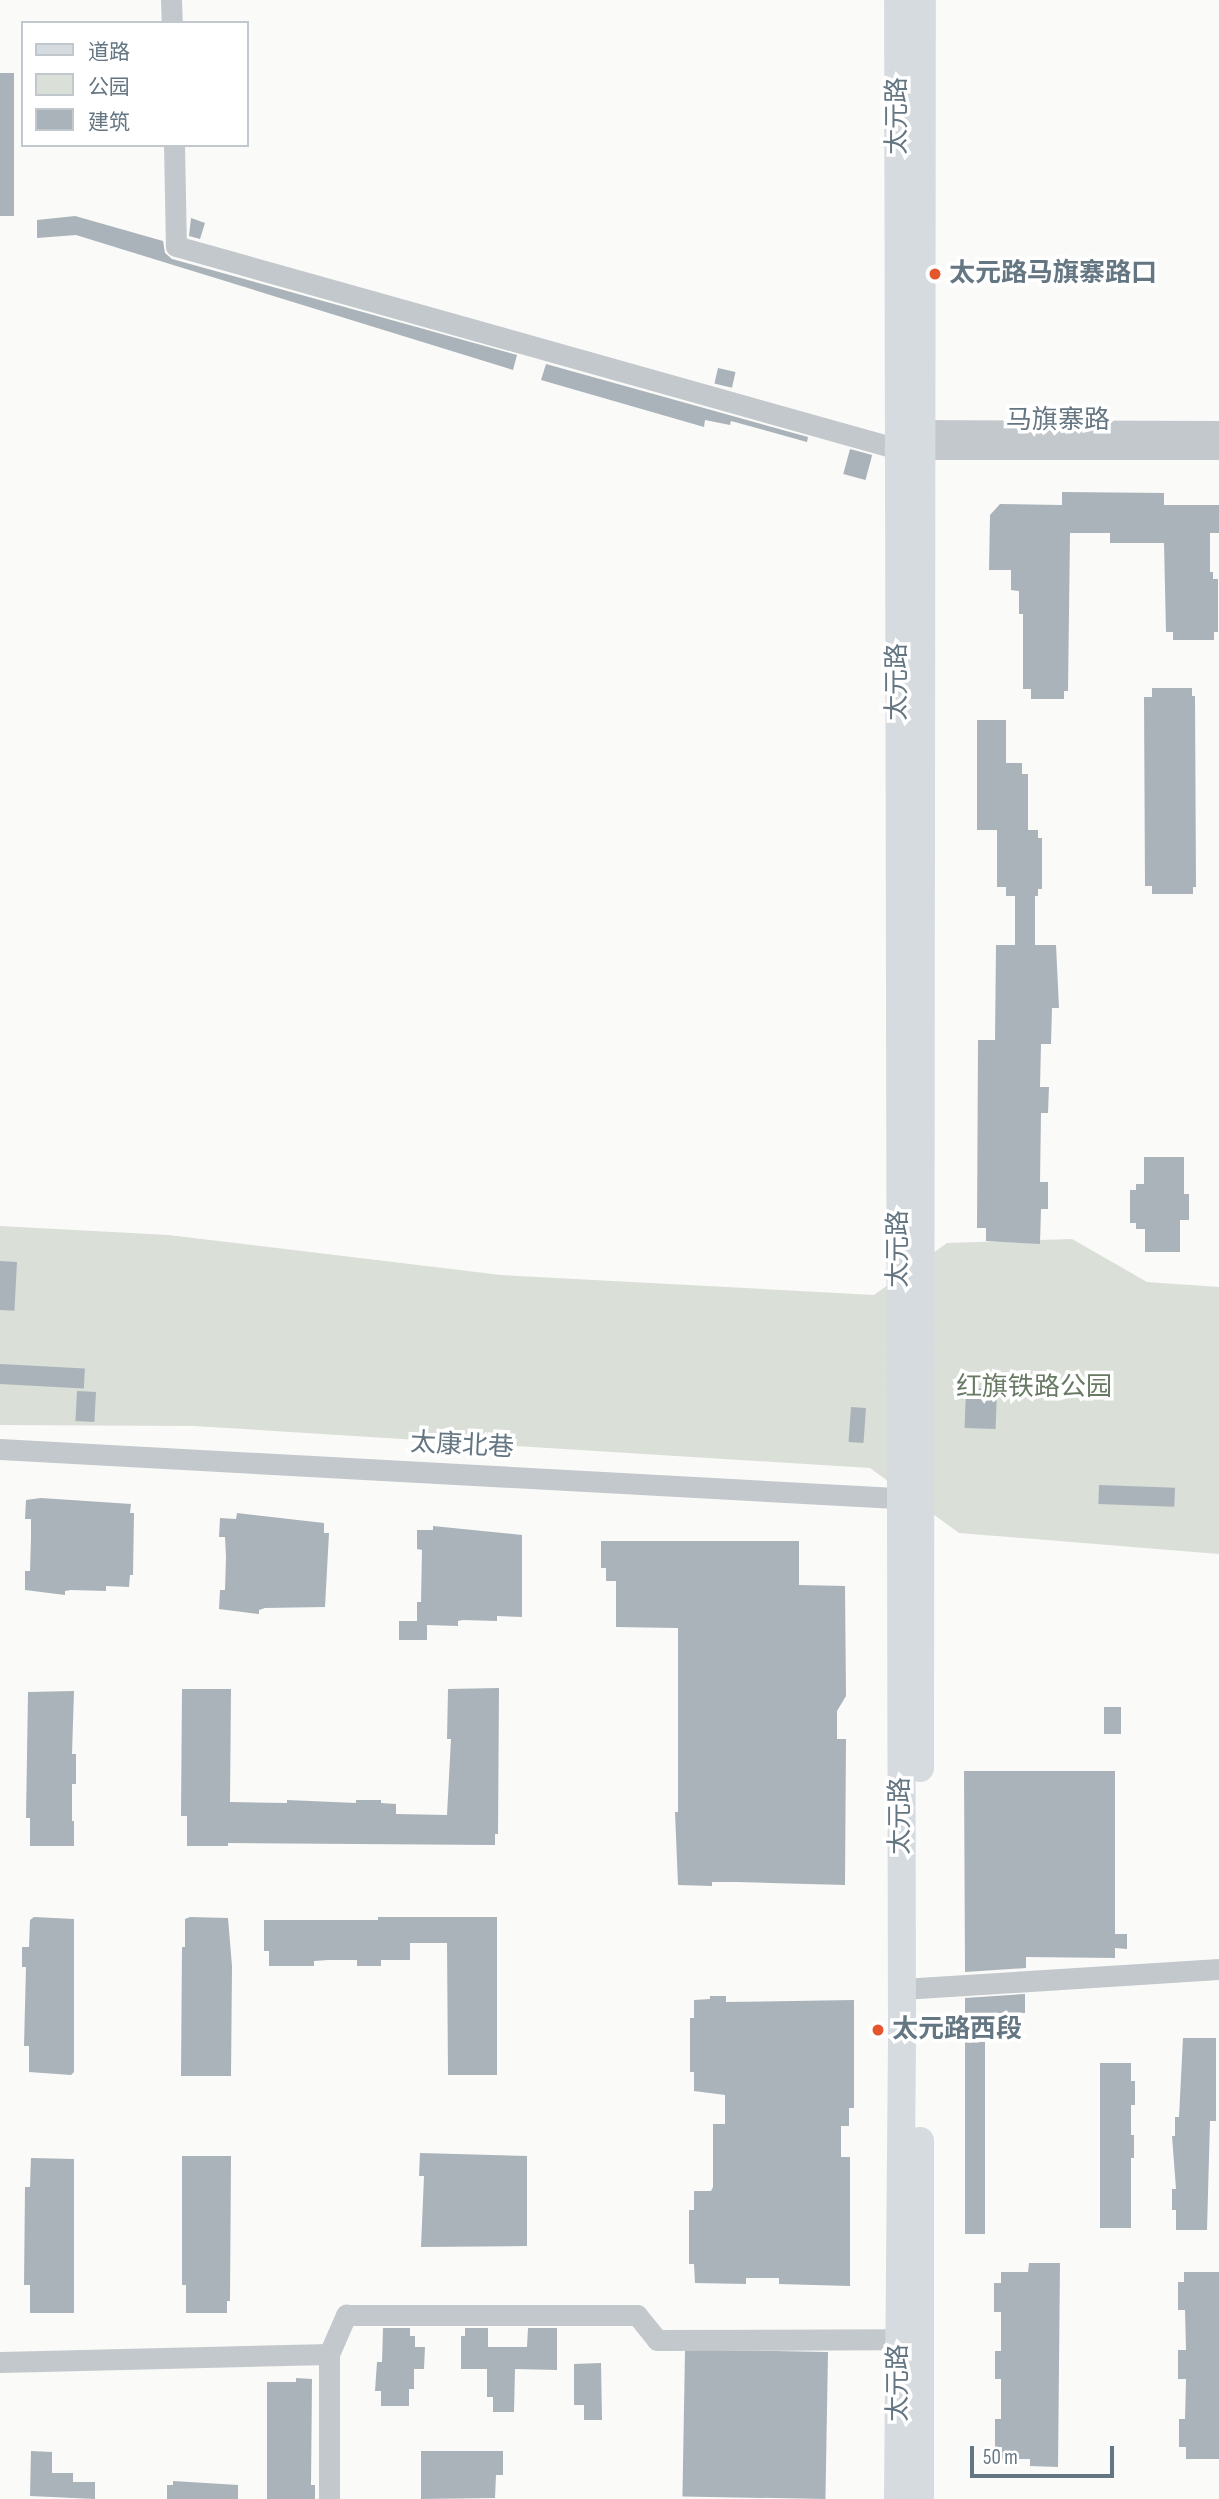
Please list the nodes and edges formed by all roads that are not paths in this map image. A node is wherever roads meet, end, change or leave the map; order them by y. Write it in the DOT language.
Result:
graph roads {
  1 [pos="171,0"];
  2 [pos="898,0"];
  3 [pos="922,0"];
  4 [pos="172,21"];
  5 [pos="174,147"];
  6 [pos="1219,430"];
  7 [pos="910,439"];
  8 [pos="1219,449"];
  9 [pos="0,1449"];
  10 [pos="910,1499"];
  11 [pos="1219,1969"];
  12 [pos="911,1989"];
  13 [pos="899,2339"];
  14 [pos="329,2354"];
  15 [pos="1,2362"];
  16 [pos="330,2499"];
  17 [pos="898,2499"];
  18 [pos="920,2499"];
  1 -- 4 [label="street"];
  2 -- 7 [label="main road, 太元路"];
  3 -- 7 [label="main road, 太元路"];
  5 -- 7 [label="street"];
  6 -- 7 [label="street, 马旗寨路"];
  7 -- 8 [label="street, 马旗寨路"];
  7 -- 10 [label="main road, 太元路"];
  9 -- 10 [label="street, 太康北巷"];
  10 -- 12 [label="main road, 太元路"];
  11 -- 12 [label="street"];
  12 -- 13 [label="main road, 太元路"];
  12 -- 18 [label="main road, 太元路"];
  13 -- 14 [label="street"];
  13 -- 17 [label="main road, 太元路"];
  14 -- 15 [label="street"];
  14 -- 16 [label="street"];
}
